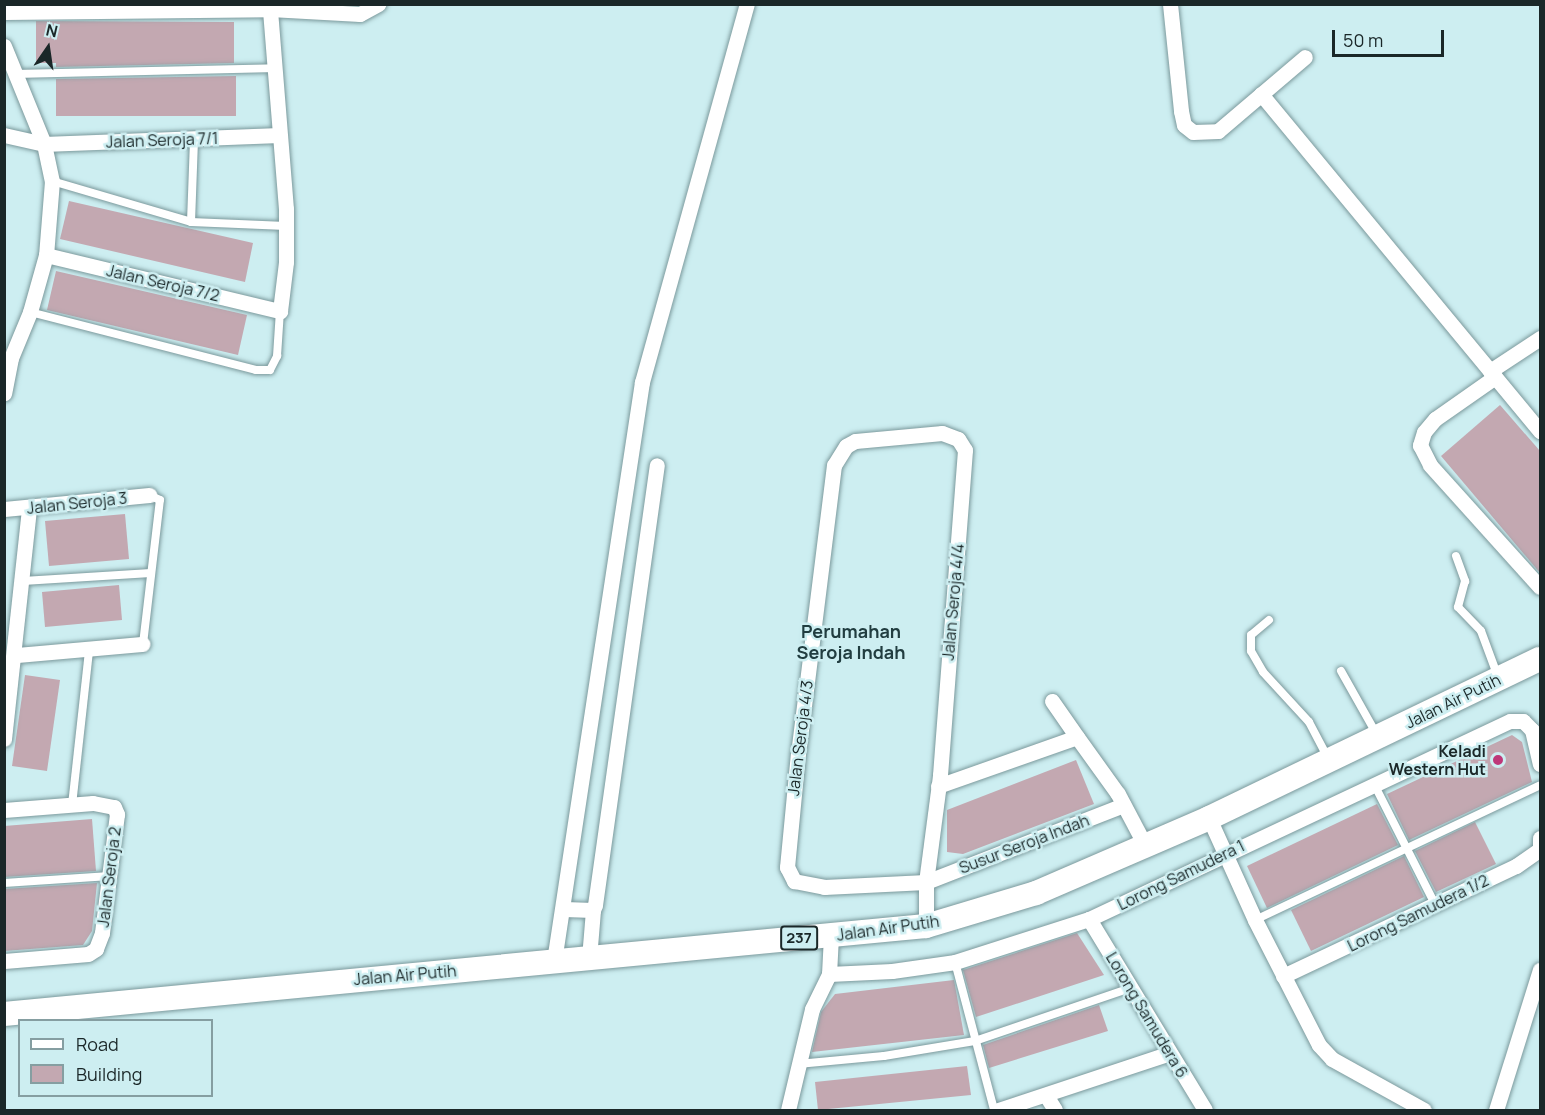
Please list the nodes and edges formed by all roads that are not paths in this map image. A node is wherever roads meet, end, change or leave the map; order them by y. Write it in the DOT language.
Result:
graph roads {
  1 [pos="378,4"];
  2 [pos="747,4"];
  3 [pos="1170,4"];
  4 [pos="204,7"];
  5 [pos="125,8"];
  6 [pos="270,9"];
  7 [pos="4,12"];
  8 [pos="4,46"];
  9 [pos="1305,57"];
  10 [pos="273,68"];
  11 [pos="18,75"];
  12 [pos="1261,94"];
  13 [pos="4,135"];
  14 [pos="279,135"];
  15 [pos="194,139"];
  16 [pos="44,144"];
  17 [pos="52,181"];
  18 [pos="190,222"];
  19 [pos="286,226"];
  20 [pos="46,255"];
  21 [pos="280,311"];
  22 [pos="30,312"];
  23 [pos="1540,338"];
  24 [pos="8,357"];
  25 [pos="1492,374"];
  26 [pos="4,393"];
  27 [pos="1540,431"];
  28 [pos="846,446"];
  29 [pos="657,465"];
  30 [pos="149,495"];
  31 [pos="28,508"];
  32 [pos="4,509"];
  33 [pos="1456,556"];
  34 [pos="151,573"];
  35 [pos="24,581"];
  36 [pos="1540,587"];
  37 [pos="1269,620"];
  38 [pos="143,645"];
  39 [pos="89,652"];
  40 [pos="16,655"];
  41 [pos="1540,659"];
  42 [pos="1341,671"];
  43 [pos="1498,679"];
  44 [pos="1052,701"];
  45 [pos="1077,737"];
  46 [pos="1378,737"];
  47 [pos="4,739"];
  48 [pos="1329,760"];
  49 [pos="1540,764"];
  50 [pos="1374,784"];
  51 [pos="1540,785"];
  52 [pos="938,786"];
  53 [pos="72,805"];
  54 [pos="1123,805"];
  55 [pos="4,810"];
  56 [pos="1209,818"];
  57 [pos="1540,838"];
  58 [pos="1145,845"];
  59 [pos="1540,849"];
  60 [pos="1406,850"];
  61 [pos="1226,854"];
  62 [pos="110,876"];
  63 [pos="926,882"];
  64 [pos="4,883"];
  65 [pos="1436,907"];
  66 [pos="564,909"];
  67 [pos="593,910"];
  68 [pos="1089,919"];
  69 [pos="1255,920"];
  70 [pos="926,926"];
  71 [pos="831,937"];
  72 [pos="588,958"];
  73 [pos="4,961"];
  74 [pos="554,961"];
  75 [pos="955,962"];
  76 [pos="1540,970"];
  77 [pos="829,974"];
  78 [pos="1283,976"];
  79 [pos="1131,988"];
  80 [pos="4,1014"];
  81 [pos="975,1041"];
  82 [pos="1170,1053"];
  83 [pos="798,1064"];
  84 [pos="1047,1097"];
  85 [pos="788,1110"];
  86 [pos="996,1110"];
  87 [pos="1054,1110"];
  88 [pos="1205,1110"];
  89 [pos="1424,1110"];
  90 [pos="1496,1110"];
  1 -- 6 [label="street"];
  2 -- 66 [label="street"];
  3 -- 12 [label="street"];
  4 -- 5 [label="street"];
  4 -- 6 [label="street"];
  5 -- 7 [label="street"];
  6 -- 10 [label="street"];
  8 -- 11 [label="street"];
  9 -- 12 [label="street"];
  10 -- 11 [label="lane"];
  10 -- 14 [label="street"];
  11 -- 16 [label="street"];
  12 -- 25 [label="street"];
  13 -- 16 [label="street, Jalan Seroja 7/1"];
  14 -- 15 [label="street, Jalan Seroja 7/1"];
  14 -- 19 [label="street"];
  15 -- 16 [label="street, Jalan Seroja 7/1"];
  15 -- 18 [label="lane"];
  16 -- 17 [label="street"];
  17 -- 18 [label="lane"];
  17 -- 20 [label="street"];
  18 -- 19 [label="lane"];
  19 -- 21 [label="street"];
  20 -- 21 [label="street, Jalan Seroja 7/2"];
  20 -- 22 [label="street"];
  21 -- 22 [label="lane"];
  22 -- 24 [label="street"];
  23 -- 25 [label="street"];
  24 -- 26 [label="street"];
  25 -- 27 [label="street"];
  25 -- 36 [label="street"];
  28 -- 52 [label="street, Jalan Seroja 4/4"];
  28 -- 63 [label="street, Jalan Seroja 4/3"];
  29 -- 67 [label="street"];
  30 -- 31 [label="street, Jalan Seroja 3"];
  30 -- 34 [label="lane"];
  31 -- 32 [label="street, Jalan Seroja 3"];
  31 -- 35 [label="street"];
  33 -- 43 [label="lane"];
  34 -- 35 [label="lane"];
  34 -- 38 [label="lane"];
  35 -- 40 [label="street"];
  37 -- 48 [label="lane"];
  38 -- 39 [label="street"];
  39 -- 40 [label="street"];
  39 -- 53 [label="lane"];
  40 -- 47 [label="street"];
  41 -- 43 [label="main road, Jalan Air Putih / 237"];
  42 -- 46 [label="lane"];
  43 -- 46 [label="main road, Jalan Air Putih / 237"];
  44 -- 45 [label="street"];
  45 -- 52 [label="street"];
  45 -- 54 [label="street"];
  46 -- 48 [label="main road, Jalan Air Putih / 237"];
  48 -- 56 [label="main road, Jalan Air Putih / 237"];
  49 -- 50 [label="street, Lorong Samudera 1"];
  50 -- 60 [label="lane"];
  50 -- 61 [label="street, Lorong Samudera 1"];
  51 -- 60 [label="lane"];
  52 -- 63 [label="street, Jalan Seroja 4/4"];
  53 -- 55 [label="street, Jalan Seroja 2"];
  53 -- 62 [label="street, Jalan Seroja 2"];
  54 -- 58 [label="street"];
  54 -- 63 [label="street, Susur Seroja Indah"];
  56 -- 58 [label="main road, Jalan Air Putih / 237"];
  56 -- 61 [label="street"];
  57 -- 59 [label="street, Lorong Samudera 1/2"];
  58 -- 70 [label="main road, Jalan Air Putih / 237"];
  59 -- 65 [label="street, Lorong Samudera 1/2"];
  60 -- 65 [label="lane"];
  60 -- 69 [label="lane"];
  61 -- 68 [label="street, Lorong Samudera 1"];
  61 -- 69 [label="street"];
  62 -- 64 [label="lane"];
  62 -- 73 [label="street, Jalan Seroja 2"];
  63 -- 70 [label="street, Jalan Seroja 4/4"];
  65 -- 78 [label="street, Lorong Samudera 1/2"];
  66 -- 67 [label="street"];
  66 -- 74 [label="street"];
  67 -- 72 [label="street"];
  68 -- 75 [label="street, Lorong Samudera 1"];
  68 -- 79 [label="street, Lorong Samudera 6"];
  69 -- 78 [label="street"];
  70 -- 71 [label="main road, Jalan Air Putih / 237"];
  71 -- 72 [label="main road, Jalan Air Putih / 237"];
  71 -- 77 [label="street"];
  72 -- 74 [label="main road, Jalan Air Putih / 237"];
  74 -- 80 [label="main road, Jalan Air Putih / 237"];
  75 -- 77 [label="street, Lorong Samudera 1"];
  75 -- 81 [label="lane"];
  76 -- 90 [label="street"];
  77 -- 83 [label="street"];
  78 -- 89 [label="street"];
  79 -- 81 [label="lane"];
  79 -- 82 [label="street, Lorong Samudera 6"];
  81 -- 83 [label="lane"];
  81 -- 86 [label="lane"];
  82 -- 84 [label="street"];
  82 -- 88 [label="street, Lorong Samudera 6"];
  83 -- 85 [label="street"];
  84 -- 86 [label="street"];
  84 -- 87 [label="street"];
}
